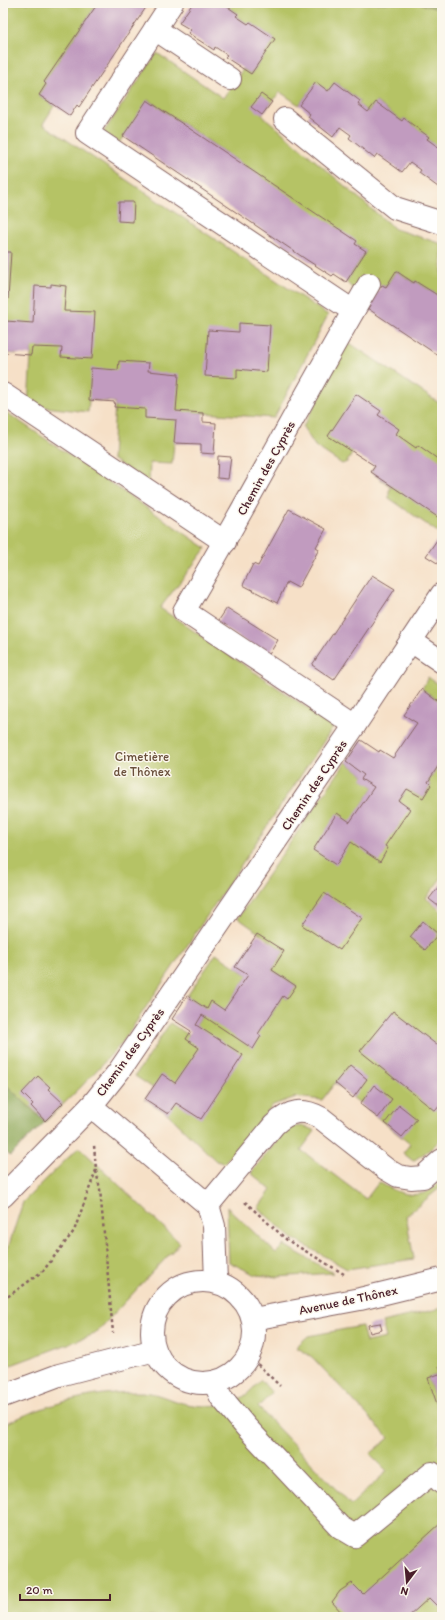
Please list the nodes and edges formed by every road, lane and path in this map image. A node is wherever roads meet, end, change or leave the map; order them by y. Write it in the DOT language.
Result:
graph roads {
  1 [pos="172,3"];
  2 [pos="426,3"];
  3 [pos="442,7"];
  4 [pos="155,29"];
  5 [pos="230,79"];
  6 [pos="285,119"];
  7 [pos="442,223"];
  8 [pos="369,284"];
  9 [pos="353,312"];
  10 [pos="3,394"];
  11 [pos="225,542"];
  12 [pos="442,594"];
  13 [pos="411,641"];
  14 [pos="442,662"];
  15 [pos="355,725"];
  16 [pos="91,1106"];
  17 [pos="442,1160"];
  18 [pos="96,1170"];
  19 [pos="225,1184"];
  20 [pos="3,1196"];
  21 [pos="208,1205"];
  22 [pos="442,1279"];
  23 [pos="216,1282"];
  24 [pos="379,1294"];
  25 [pos="3,1300"];
  26 [pos="253,1319"];
  27 [pos="155,1350"];
  28 [pos="248,1356"];
  29 [pos="119,1358"];
  30 [pos="214,1382"];
  31 [pos="280,1386"];
  32 [pos="3,1396"];
  33 [pos="439,1472"];
  1 -- 4 [label="street"];
  2 -- 3 [label="path"];
  4 -- 5 [label="street"];
  4 -- 9 [label="street"];
  6 -- 7 [label="street"];
  8 -- 9 [label="street, Chemin des Cyprès"];
  9 -- 11 [label="street, Chemin des Cyprès"];
  10 -- 11 [label="street"];
  11 -- 15 [label="street, Chemin des Cyprès"];
  12 -- 13 [label="street"];
  13 -- 14 [label="street"];
  13 -- 15 [label="street"];
  15 -- 16 [label="street, Chemin des Cyprès"];
  16 -- 18 [label="path"];
  16 -- 20 [label="street"];
  16 -- 21 [label="street, Chemin des Cyprès"];
  17 -- 19 [label="street"];
  18 -- 25 [label="path"];
  18 -- 29 [label="path"];
  19 -- 21 [label="street"];
  19 -- 24 [label="path"];
  21 -- 23 [label="street"];
  22 -- 24 [label="street, Avenue de Thônex"];
  23 -- 26 [label="street"];
  23 -- 27 [label="street"];
  24 -- 26 [label="street, Avenue de Thônex"];
  26 -- 28 [label="street"];
  27 -- 29 [label="street"];
  27 -- 30 [label="street"];
  28 -- 30 [label="street"];
  28 -- 31 [label="path"];
  29 -- 32 [label="street"];
  30 -- 33 [label="street"];
}
